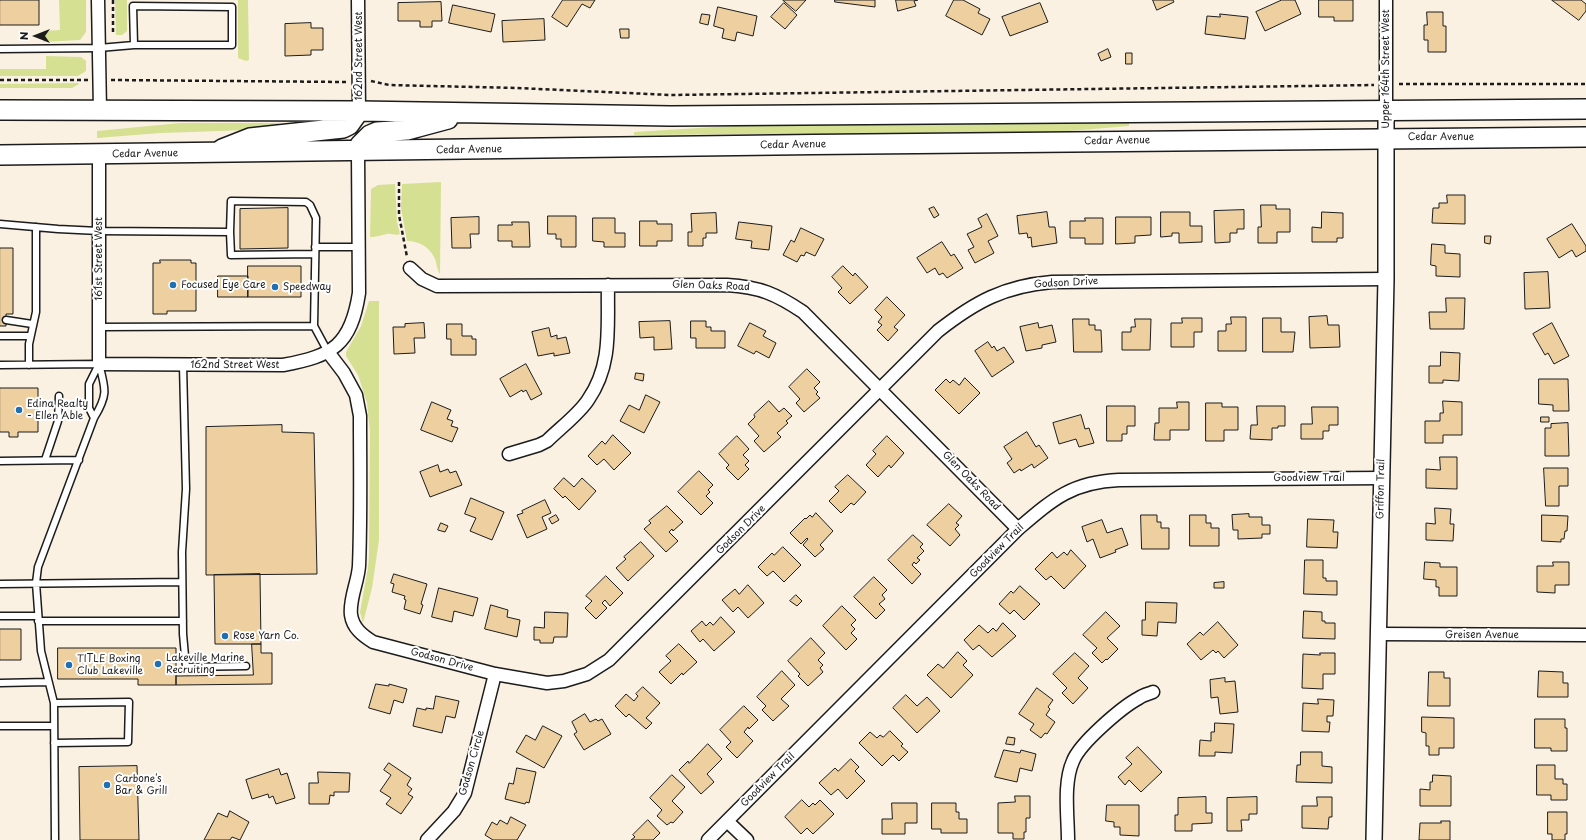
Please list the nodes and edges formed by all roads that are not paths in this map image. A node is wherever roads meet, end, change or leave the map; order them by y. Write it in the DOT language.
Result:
graph roads {
  1 [pos="98,0"];
  2 [pos="358,0"];
  3 [pos="1386,0"];
  4 [pos="134,45"];
  5 [pos="99,48"];
  6 [pos="0,49"];
  7 [pos="1586,109"];
  8 [pos="0,110"];
  9 [pos="100,110"];
  10 [pos="359,111"];
  11 [pos="1386,111"];
  12 [pos="472,113"];
  13 [pos="1586,137"];
  14 [pos="1386,138"];
  15 [pos="358,152"];
  16 [pos="213,153"];
  17 [pos="0,155"];
  18 [pos="99,155"];
  19 [pos="0,224"];
  20 [pos="36,227"];
  21 [pos="99,231"];
  22 [pos="230,232"];
  23 [pos="359,247"];
  24 [pos="315,250"];
  25 [pos="410,268"];
  26 [pos="1386,279"];
  27 [pos="608,285"];
  28 [pos="6,320"];
  29 [pos="32,324"];
  30 [pos="314,326"];
  31 [pos="99,327"];
  32 [pos="0,336"];
  33 [pos="30,336"];
  34 [pos="328,352"];
  35 [pos="99,364"];
  36 [pos="0,365"];
  37 [pos="29,365"];
  38 [pos="183,365"];
  39 [pos="881,390"];
  40 [pos="59,396"];
  41 [pos="94,418"];
  42 [pos="509,454"];
  43 [pos="0,460"];
  44 [pos="45,460"];
  45 [pos="79,460"];
  46 [pos="1382,478"];
  47 [pos="1018,529"];
  48 [pos="182,582"];
  49 [pos="0,584"];
  50 [pos="36,584"];
  51 [pos="0,616"];
  52 [pos="38,619"];
  53 [pos="183,621"];
  54 [pos="1379,634"];
  55 [pos="1586,635"];
  56 [pos="246,666"];
  57 [pos="495,674"];
  58 [pos="48,682"];
  59 [pos="0,683"];
  60 [pos="1153,692"];
  61 [pos="54,703"];
  62 [pos="0,726"];
  63 [pos="54,726"];
  64 [pos="54,743"];
  65 [pos="727,821"];
  66 [pos="55,840"];
  67 [pos="427,840"];
  68 [pos="708,840"];
  69 [pos="747,840"];
  70 [pos="1068,840"];
  71 [pos="1374,840"];
  1 -- 5 [label="street"];
  2 -- 10 [label="street, 162nd Street West"];
  3 -- 11 [label="street, Upper 164th Street West"];
  4 -- 4 [label="lane"];
  4 -- 5 [label="lane"];
  5 -- 6 [label="lane"];
  5 -- 9 [label="street"];
  7 -- 11 [label="main road"];
  8 -- 9 [label="main road"];
  9 -- 10 [label="main road"];
  10 -- 12 [label="main road"];
  10 -- 16 [label="main road"];
  11 -- 12 [label="main road"];
  11 -- 14 [label="street, Upper 164th Street West"];
  12 -- 15 [label="main road"];
  13 -- 14 [label="main road, Cedar Avenue"];
  14 -- 15 [label="main road, Cedar Avenue"];
  14 -- 26 [label="street, Griffon Trail"];
  15 -- 16 [label="main road, Cedar Avenue"];
  15 -- 23 [label="street, 162nd Street West"];
  16 -- 18 [label="main road, Cedar Avenue"];
  17 -- 18 [label="main road, Cedar Avenue"];
  18 -- 21 [label="street, 161st Street West"];
  19 -- 20 [label="lane"];
  20 -- 21 [label="lane"];
  20 -- 29 [label="lane"];
  21 -- 22 [label="lane"];
  21 -- 31 [label="street, 161st Street West"];
  22 -- 24 [label="lane"];
  22 -- 24 [label="lane"];
  23 -- 24 [label="lane"];
  23 -- 34 [label="street, 162nd Street West"];
  24 -- 30 [label="lane"];
  25 -- 27 [label="street, Glen Oaks Road"];
  26 -- 39 [label="street, Godson Drive"];
  26 -- 46 [label="street, Griffon Trail"];
  27 -- 39 [label="street, Glen Oaks Road"];
  27 -- 42 [label="street"];
  28 -- 29 [label="lane"];
  29 -- 33 [label="lane"];
  30 -- 31 [label="lane"];
  30 -- 34 [label="lane"];
  31 -- 35 [label="street, 161st Street West"];
  32 -- 33 [label="lane"];
  33 -- 37 [label="lane"];
  34 -- 38 [label="street, 162nd Street West"];
  34 -- 57 [label="street, Godson Drive"];
  35 -- 37 [label="lane"];
  35 -- 38 [label="street, 162nd Street West"];
  35 -- 41 [label="lane"];
  35 -- 41 [label="lane"];
  36 -- 37 [label="lane"];
  38 -- 48 [label="lane"];
  39 -- 47 [label="street, Glen Oaks Road"];
  39 -- 57 [label="street, Godson Drive"];
  40 -- 44 [label="lane"];
  41 -- 45 [label="lane"];
  43 -- 44 [label="lane"];
  44 -- 45 [label="lane"];
  45 -- 50 [label="lane"];
  46 -- 47 [label="street, Goodview Trail"];
  46 -- 54 [label="street, Griffon Trail"];
  47 -- 65 [label="street, Goodview Trail"];
  48 -- 50 [label="lane"];
  48 -- 53 [label="lane"];
  49 -- 50 [label="lane"];
  50 -- 52 [label="lane"];
  51 -- 52 [label="lane"];
  52 -- 53 [label="lane"];
  52 -- 58 [label="lane"];
  53 -- 56 [label="lane"];
  54 -- 55 [label="street, Greisen Avenue"];
  54 -- 71 [label="street, Griffon Trail"];
  57 -- 67 [label="street, Godson Circle"];
  58 -- 59 [label="lane"];
  58 -- 61 [label="lane"];
  60 -- 70 [label="street"];
  61 -- 63 [label="lane"];
  61 -- 64 [label="lane"];
  62 -- 63 [label="lane"];
  63 -- 64 [label="lane"];
  64 -- 66 [label="lane"];
  65 -- 68 [label="street, Goodview Trail"];
  65 -- 69 [label="street"];
}
